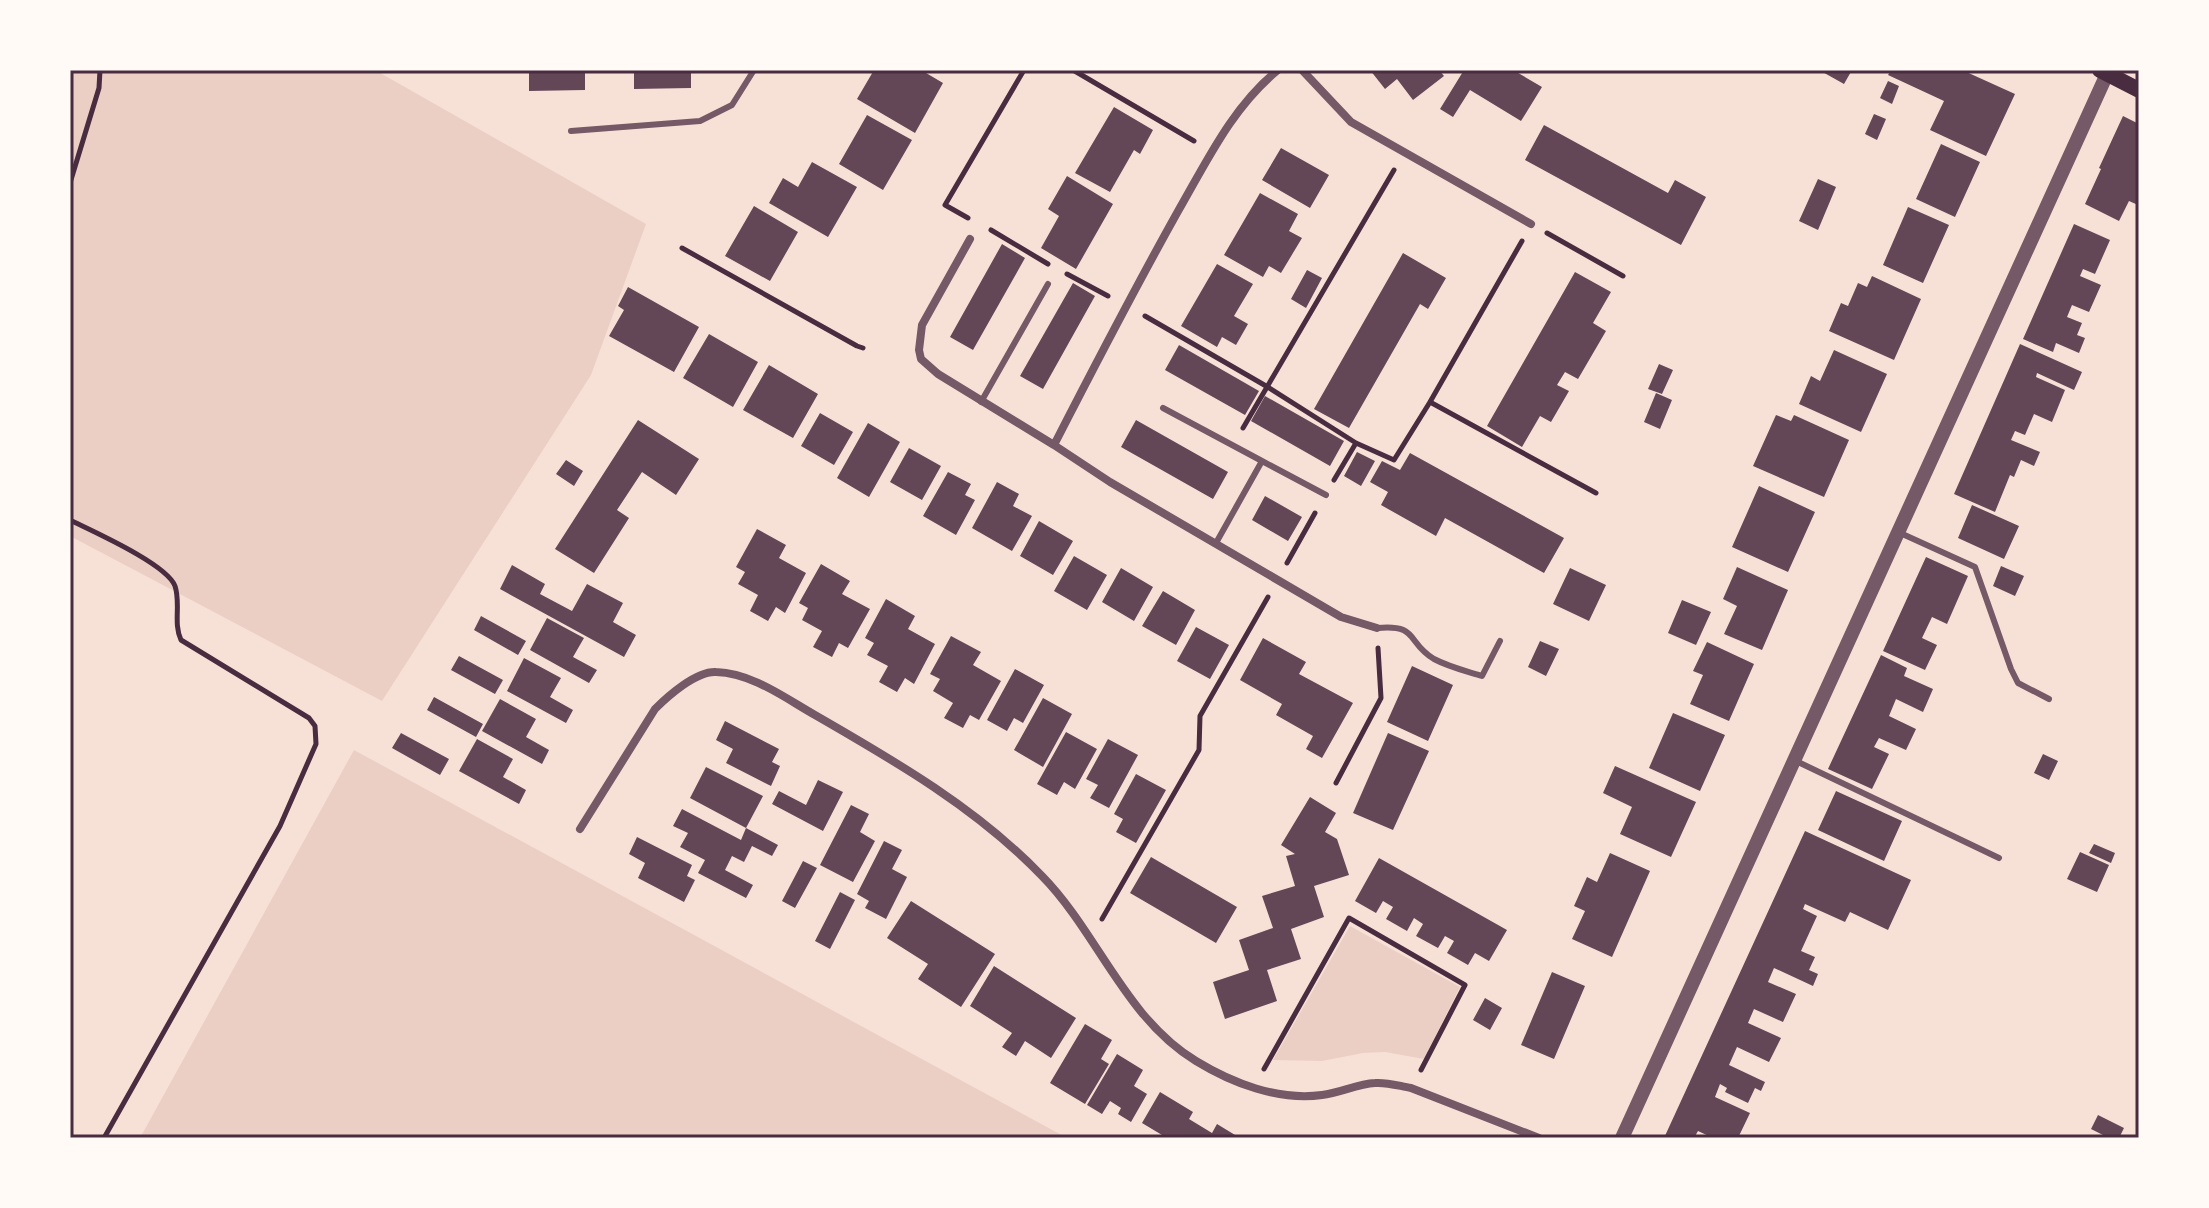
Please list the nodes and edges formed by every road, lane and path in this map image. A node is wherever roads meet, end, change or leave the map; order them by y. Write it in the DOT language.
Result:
graph roads {
  1 [pos="100,70"];
  2 [pos="754,70"];
  3 [pos="1073,70"];
  4 [pos="1278,70"];
  5 [pos="1302,70"];
  6 [pos="2106,71"];
  7 [pos="2139,90"];
  8 [pos="571,131"];
  9 [pos="1212,152"];
  10 [pos="1404,152"];
  11 [pos="70,183"];
  12 [pos="1531,224"];
  13 [pos="970,239"];
  14 [pos="682,248"];
  15 [pos="1623,276"];
  16 [pos="1048,284"];
  17 [pos="863,348"];
  18 [pos="981,402"];
  19 [pos="1163,408"];
  20 [pos="1356,443"];
  21 [pos="1054,445"];
  22 [pos="1233,446"];
  23 [pos="1262,461"];
  24 [pos="1596,493"];
  25 [pos="1326,495"];
  26 [pos="70,520"];
  27 [pos="1898,532"];
  28 [pos="1216,543"];
  29 [pos="1277,581"];
  30 [pos="1377,628"];
  31 [pos="1500,641"];
  32 [pos="2049,699"];
  33 [pos="1794,760"];
  34 [pos="1336,783"];
  35 [pos="580,829"];
  36 [pos="1999,858"];
  37 [pos="1090,940"];
  38 [pos="1254,1087"];
  39 [pos="1411,1088"];
  40 [pos="104,1138"];
  41 [pos="1539,1138"];
  42 [pos="1622,1138"];
  1 -- 11 [label="path"];
  2 -- 8 [label="lane"];
  3 -- 9 [label="path"];
  4 -- 9 [label="street"];
  5 -- 10 [label="street"];
  6 -- 7 [label="main road"];
  6 -- 27 [label="street"];
  9 -- 21 [label="street"];
  10 -- 12 [label="street"];
  10 -- 22 [label="path"];
  12 -- 15 [label="path"];
  12 -- 24 [label="path"];
  13 -- 18 [label="street"];
  14 -- 17 [label="path"];
  16 -- 18 [label="lane"];
  18 -- 21 [label="street"];
  19 -- 22 [label="lane"];
  20 -- 25 [label="path"];
  21 -- 28 [label="street"];
  22 -- 23 [label="lane"];
  23 -- 25 [label="lane"];
  23 -- 28 [label="lane"];
  25 -- 29 [label="path"];
  26 -- 40 [label="path"];
  27 -- 32 [label="lane"];
  27 -- 33 [label="street"];
  28 -- 29 [label="street"];
  29 -- 30 [label="street"];
  29 -- 37 [label="path"];
  30 -- 31 [label="lane"];
  30 -- 34 [label="path"];
  33 -- 36 [label="lane"];
  33 -- 42 [label="street"];
  35 -- 37 [label="street"];
  37 -- 38 [label="street"];
  38 -- 39 [label="street"];
  38 -- 39 [label="path"];
  39 -- 41 [label="street"];
}
